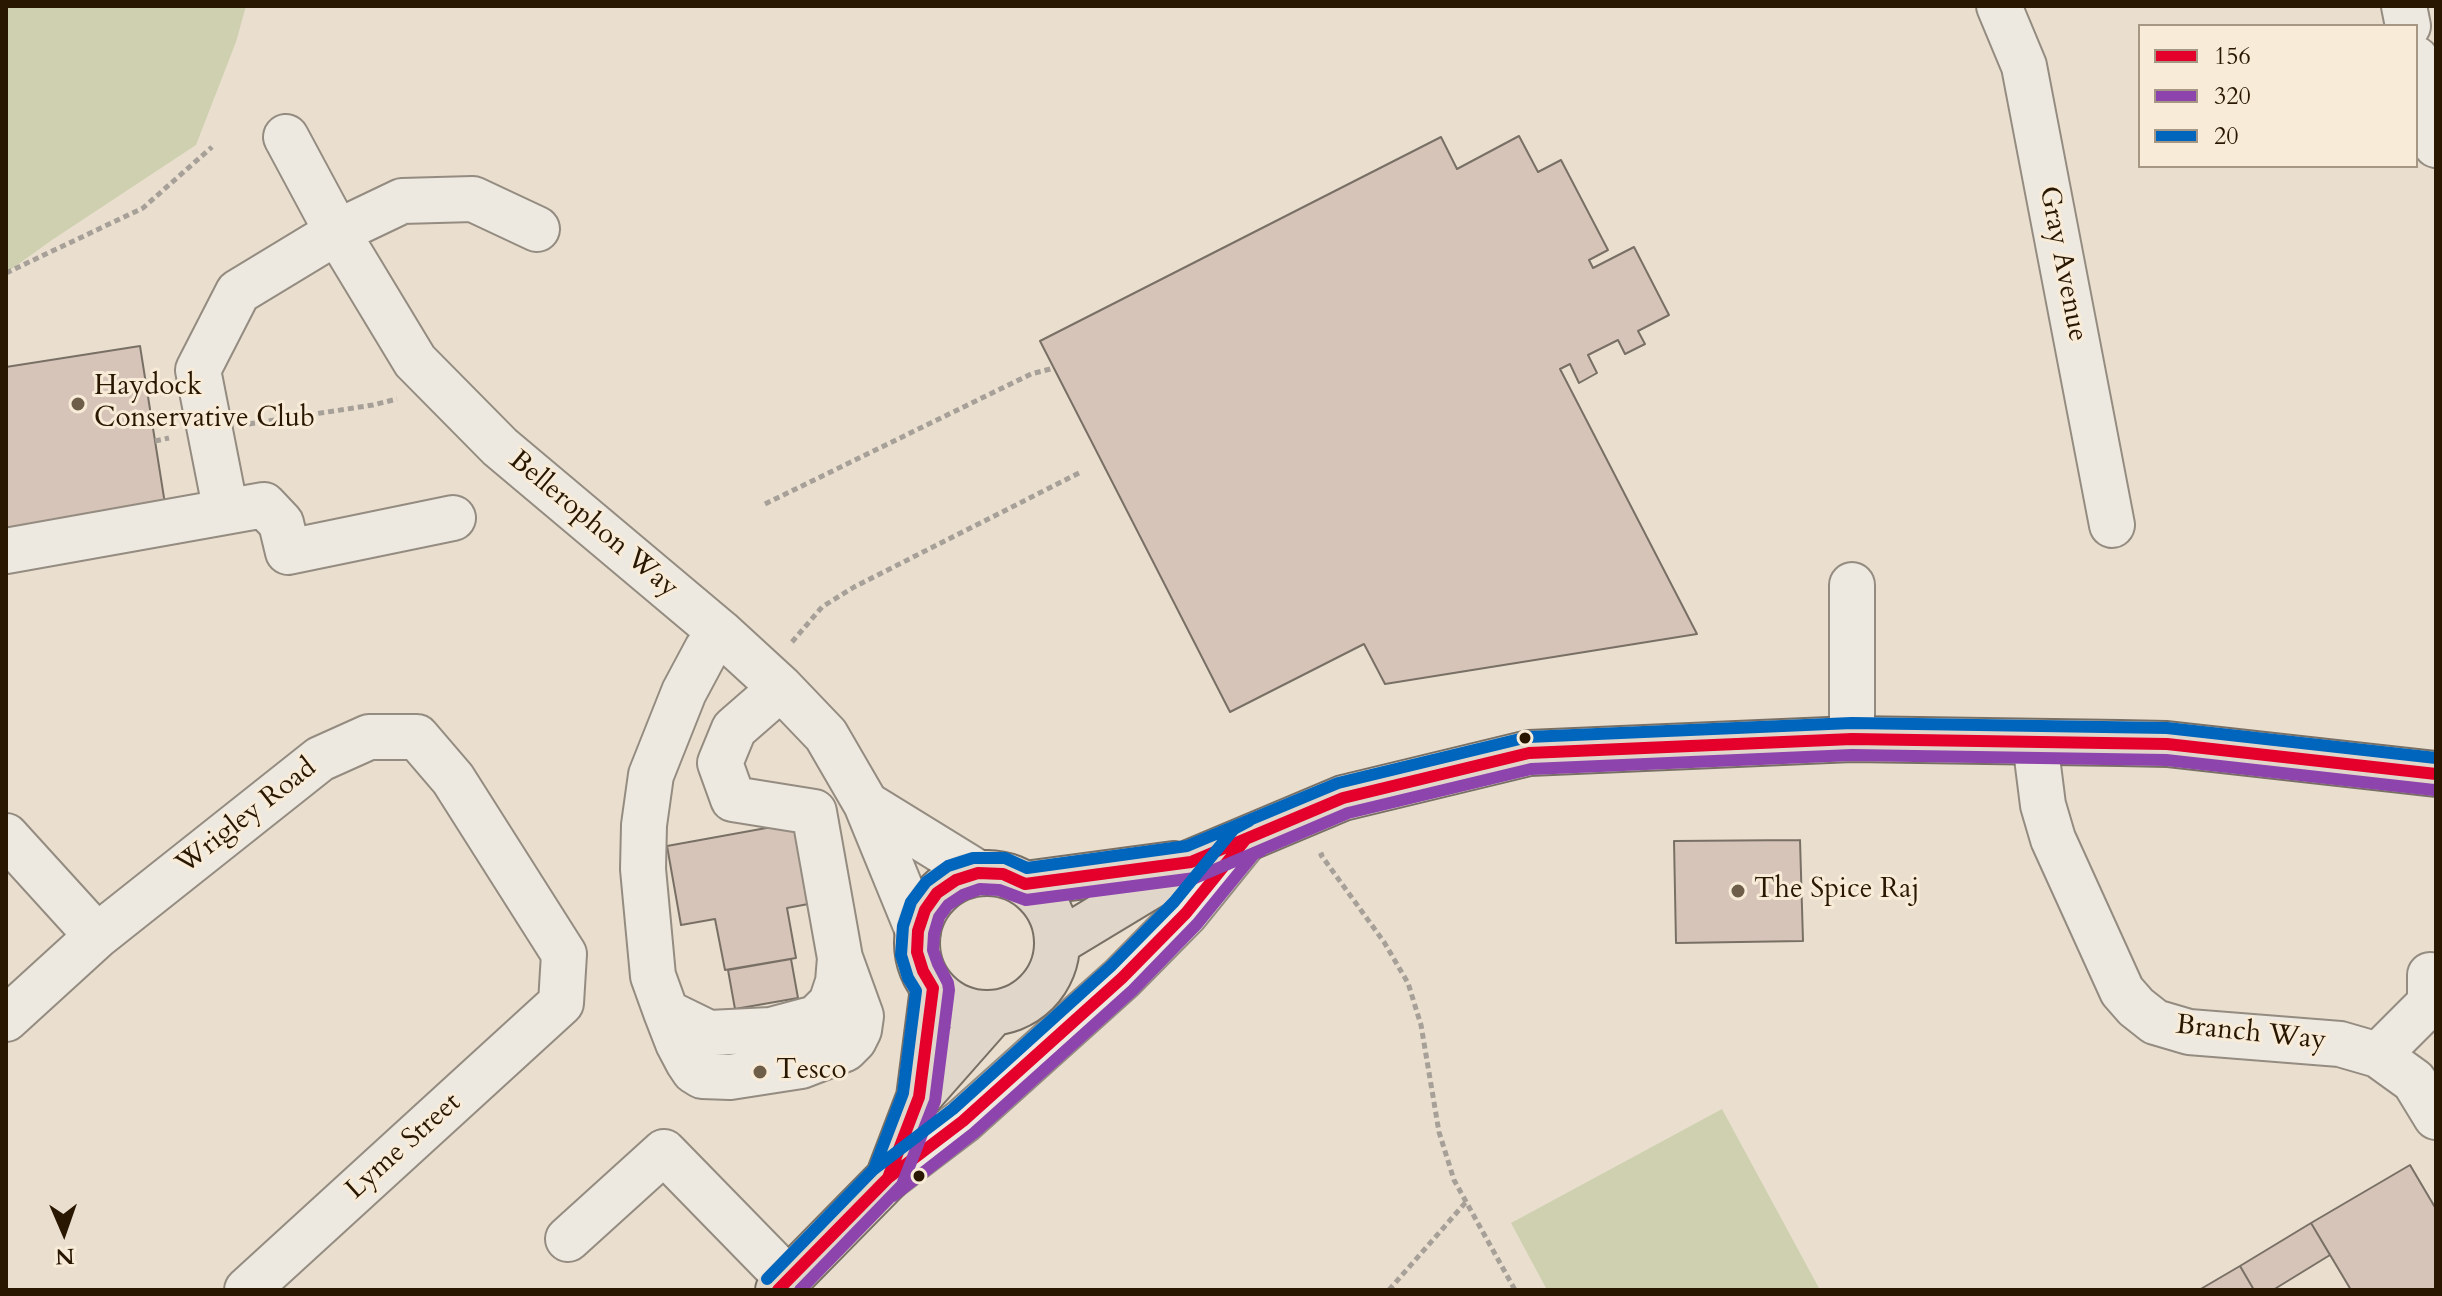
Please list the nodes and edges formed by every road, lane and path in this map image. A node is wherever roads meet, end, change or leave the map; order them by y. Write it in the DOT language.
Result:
graph roads {
  1 [pos="1999,6"];
  2 [pos="2418,68"];
  3 [pos="286,137"];
  4 [pos="2436,145"];
  5 [pos="212,147"];
  6 [pos="537,229"];
  7 [pos="337,232"];
  8 [pos="6,273"];
  9 [pos="1054,368"];
  10 [pos="432,378"];
  11 [pos="211,430"];
  12 [pos="155,441"];
  13 [pos="1081,472"];
  14 [pos="765,504"];
  15 [pos="226,512"];
  16 [pos="453,518"];
  17 [pos="2112,525"];
  18 [pos="6,551"];
  19 [pos="1852,585"];
  20 [pos="720,632"];
  21 [pos="773,680"];
  22 [pos="1852,739"];
  23 [pos="2035,742"];
  24 [pos="2436,774"];
  25 [pos="866,804"];
  26 [pos="6,836"];
  27 [pos="1245,840"];
  28 [pos="1321,855"];
  29 [pos="1191,862"];
  30 [pos="978,873"];
  31 [pos="1025,884"];
  32 [pos="918,931"];
  33 [pos="97,936"];
  34 [pos="1057,943"];
  35 [pos="2436,976"];
  36 [pos="933,988"];
  37 [pos="561,1003"];
  38 [pos="993,1013"];
  39 [pos="6,1019"];
  40 [pos="2378,1055"];
  41 [pos="919,1097"];
  42 [pos="2436,1117"];
  43 [pos="888,1178"];
  44 [pos="1466,1202"];
  45 [pos="568,1239"];
  46 [pos="783,1285"];
  47 [pos="247,1290"];
  48 [pos="1389,1290"];
  49 [pos="1515,1290"];
  1 -- 17 [label="street, Gray Avenue"];
  2 -- 4 [label="street"];
  3 -- 7 [label="street, Bellerophon Way"];
  5 -- 8 [label="path"];
  6 -- 7 [label="street"];
  7 -- 10 [label="street, Bellerophon Way"];
  7 -- 11 [label="street"];
  9 -- 14 [label="path"];
  10 -- 11 [label="path"];
  10 -- 20 [label="street, Bellerophon Way"];
  11 -- 12 [label="path"];
  11 -- 15 [label="street"];
  13 -- 21 [label="path"];
  15 -- 16 [label="street"];
  15 -- 18 [label="street"];
  19 -- 22 [label="street"];
  20 -- 21 [label="street, Bellerophon Way"];
  20 -- 21 [label="street"];
  21 -- 25 [label="street, Bellerophon Way"];
  22 -- 23 [label="main road"];
  22 -- 27 [label="main road"];
  23 -- 24 [label="main road"];
  23 -- 40 [label="street, Branch Way"];
  25 -- 30 [label="street, Bellerophon Way"];
  25 -- 32 [label="street, Bellerophon Way"];
  26 -- 33 [label="street"];
  27 -- 29 [label="main road"];
  27 -- 43 [label="street"];
  28 -- 44 [label="path"];
  29 -- 31 [label="main road"];
  29 -- 34 [label="main road"];
  30 -- 31 [label="main road"];
  30 -- 32 [label="main road"];
  31 -- 34 [label="main road"];
  32 -- 36 [label="main road"];
  33 -- 37 [label="street, Wrigley Road"];
  33 -- 39 [label="street, Wrigley Road"];
  34 -- 38 [label="main road"];
  35 -- 40 [label="street"];
  36 -- 38 [label="main road"];
  36 -- 41 [label="main road"];
  37 -- 47 [label="street, Lyme Street"];
  38 -- 41 [label="main road"];
  40 -- 42 [label="street, Branch Way"];
  41 -- 43 [label="main road"];
  43 -- 46 [label="main road"];
  44 -- 48 [label="path"];
  44 -- 49 [label="path"];
  45 -- 46 [label="street"];
}
